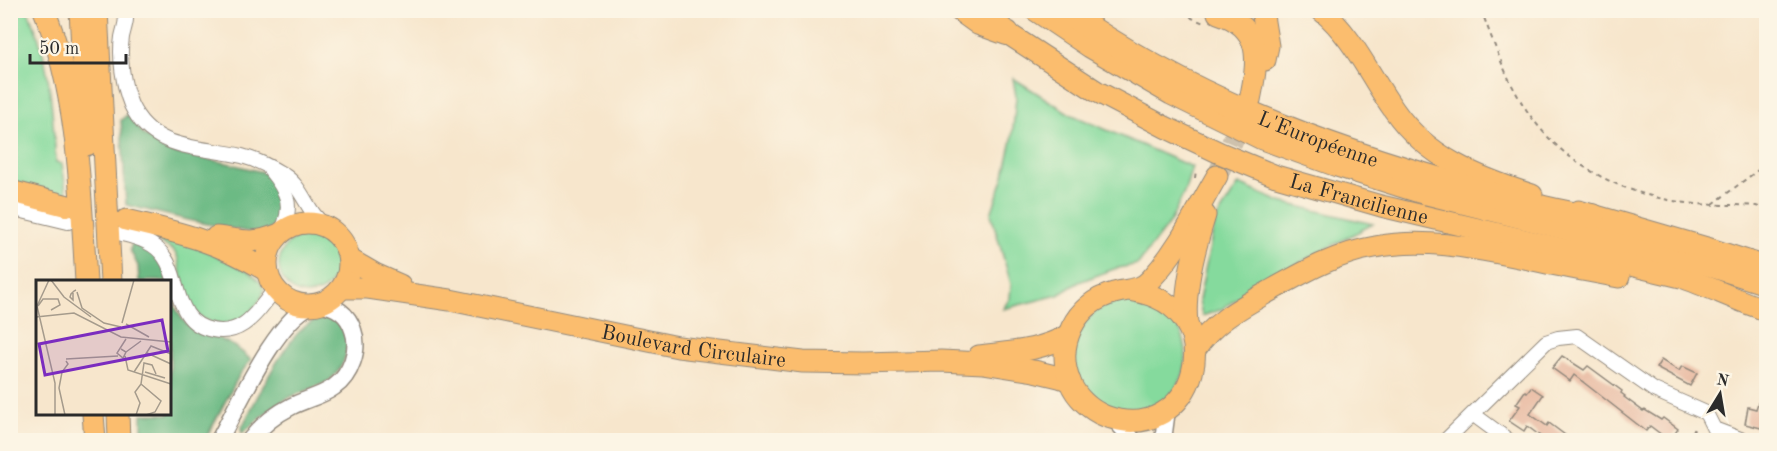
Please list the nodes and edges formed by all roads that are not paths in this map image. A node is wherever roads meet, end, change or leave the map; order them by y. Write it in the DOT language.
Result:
graph roads {
  1 [pos="44,10"];
  2 [pos="80,10"];
  3 [pos="97,10"];
  4 [pos="961,10"];
  5 [pos="984,10"];
  6 [pos="1035,10"];
  7 [pos="1064,10"];
  8 [pos="1240,10"];
  9 [pos="1262,10"];
  10 [pos="1321,10"];
  11 [pos="128,13"];
  12 [pos="1213,17"];
  13 [pos="1007,33"];
  14 [pos="267,166"];
  15 [pos="10,191"];
  16 [pos="10,208"];
  17 [pos="68,214"];
  18 [pos="1593,216"];
  19 [pos="124,227"];
  20 [pos="327,227"];
  21 [pos="279,234"];
  22 [pos="189,235"];
  23 [pos="349,259"];
  24 [pos="1767,267"];
  25 [pos="86,280"];
  26 [pos="95,280"];
  27 [pos="111,280"];
  28 [pos="271,280"];
  29 [pos="1767,284"];
  30 [pos="342,288"];
  31 [pos="1133,291"];
  32 [pos="450,300"];
  33 [pos="315,304"];
  34 [pos="1759,307"];
  35 [pos="1186,323"];
  36 [pos="1068,335"];
  37 [pos="1195,350"];
  38 [pos="941,361"];
  39 [pos="1070,381"];
  40 [pos="1167,410"];
  41 [pos="93,415"];
  42 [pos="102,415"];
  43 [pos="118,415"];
  44 [pos="1473,416"];
  45 [pos="1115,420"];
  46 [pos="95,441"];
  47 [pos="103,441"];
  48 [pos="119,441"];
  49 [pos="219,441"];
  50 [pos="250,441"];
  51 [pos="1133,441"];
  52 [pos="1163,441"];
  53 [pos="1446,441"];
  54 [pos="1508,441"];
  55 [pos="1743,441"];
  1 -- 25 [label="main road"];
  2 -- 26 [label="main road"];
  3 -- 27 [label="main road"];
  4 -- 13 [label="highway"];
  5 -- 13 [label="main road, La Francilienne"];
  6 -- 29 [label="main road, La Francilienne"];
  7 -- 18 [label="highway, L'Européenne"];
  8 -- 12 [label="main road"];
  9 -- 12 [label="main road"];
  10 -- 18 [label="main road"];
  11 -- 14 [label="street"];
  13 -- 34 [label="main road, La Francilienne"];
  14 -- 20 [label="street"];
  14 -- 21 [label="street"];
  15 -- 17 [label="main road"];
  16 -- 17 [label="street"];
  18 -- 24 [label="main road"];
  19 -- 22 [label="main road"];
  19 -- 28 [label="street"];
  20 -- 21 [label="main road"];
  20 -- 23 [label="main road"];
  21 -- 22 [label="main road"];
  21 -- 28 [label="main road"];
  22 -- 28 [label="main road"];
  23 -- 30 [label="main road"];
  23 -- 32 [label="main road, Boulevard Circulaire"];
  28 -- 33 [label="main road"];
  30 -- 32 [label="main road, Boulevard Circulaire"];
  30 -- 33 [label="main road"];
  31 -- 35 [label="main road"];
  31 -- 35 [label="main road"];
  31 -- 36 [label="main road"];
  32 -- 38 [label="main road, Boulevard Circulaire"];
  33 -- 49 [label="street"];
  33 -- 50 [label="street"];
  34 -- 37 [label="main road"];
  35 -- 37 [label="main road"];
  36 -- 38 [label="main road, Boulevard Circulaire"];
  36 -- 39 [label="main road"];
  37 -- 40 [label="main road"];
  38 -- 39 [label="main road, Boulevard Circulaire"];
  39 -- 45 [label="main road"];
  40 -- 45 [label="main road"];
  40 -- 52 [label="street"];
  41 -- 46 [label="main road"];
  42 -- 47 [label="main road"];
  43 -- 48 [label="main road"];
  44 -- 53 [label="street"];
  44 -- 54 [label="street"];
  44 -- 55 [label="street"];
  45 -- 51 [label="street"];
}
